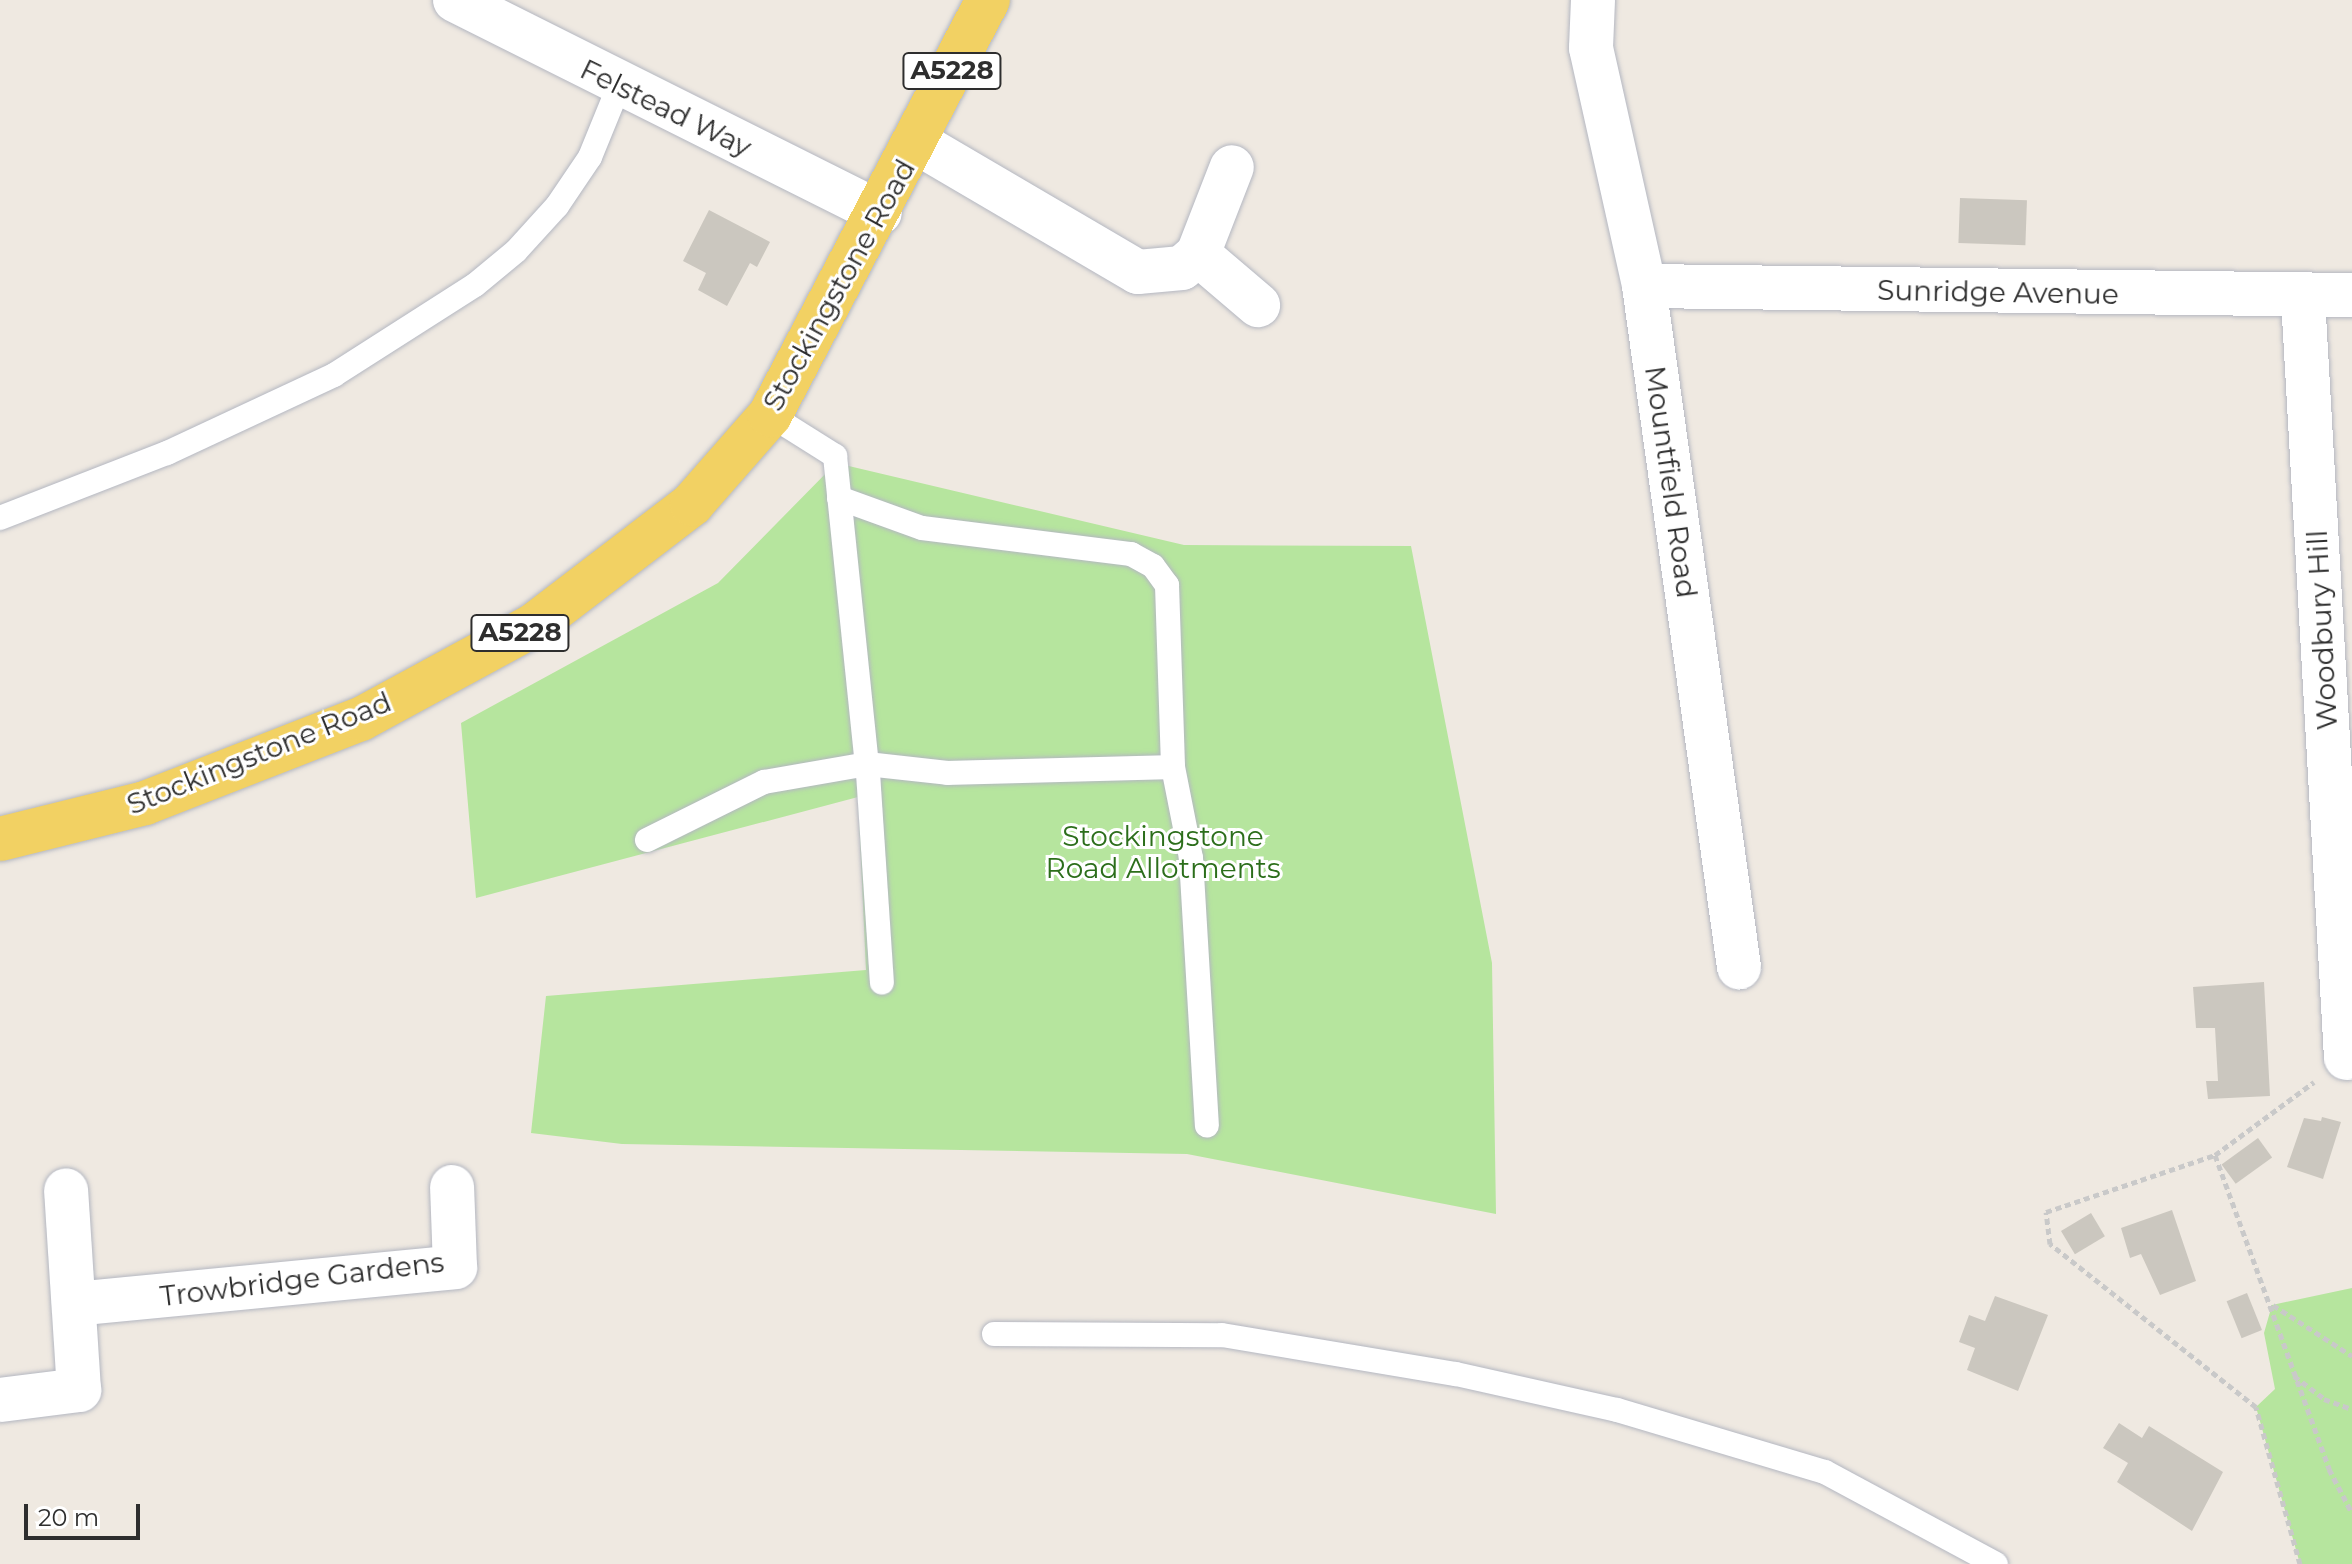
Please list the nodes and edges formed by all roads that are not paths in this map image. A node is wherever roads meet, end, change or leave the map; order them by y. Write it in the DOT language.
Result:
graph roads {
  1 [pos="455,0"];
  2 [pos="988,0"];
  3 [pos="1593,0"];
  4 [pos="619,86"];
  5 [pos="916,142"];
  6 [pos="1232,167"];
  7 [pos="880,213"];
  8 [pos="1198,254"];
  9 [pos="1644,286"];
  10 [pos="2352,295"];
  11 [pos="2303,298"];
  12 [pos="1258,305"];
  13 [pos="770,415"];
  14 [pos="839,498"];
  15 [pos="0,518"];
  16 [pos="867,764"];
  17 [pos="1173,767"];
  18 [pos="0,839"];
  19 [pos="647,840"];
  20 [pos="1739,967"];
  21 [pos="882,983"];
  22 [pos="2346,1058"];
  23 [pos="1207,1126"];
  24 [pos="452,1187"];
  25 [pos="66,1190"];
  26 [pos="74,1304"];
  27 [pos="994,1334"];
  28 [pos="0,1400"];
  29 [pos="1996,1564"];
  1 -- 4 [label="street, Felstead Way"];
  2 -- 5 [label="main road, Stockingstone Road / A5228"];
  3 -- 9 [label="street, Mountfield Road"];
  4 -- 7 [label="street, Felstead Way"];
  4 -- 15 [label="lane"];
  5 -- 7 [label="main road, Stockingstone Road / A5228"];
  5 -- 8 [label="street"];
  6 -- 8 [label="street"];
  7 -- 13 [label="main road, Stockingstone Road / A5228"];
  8 -- 12 [label="street"];
  9 -- 11 [label="street, Sunridge Avenue"];
  9 -- 20 [label="street, Mountfield Road"];
  10 -- 11 [label="street, Sunridge Avenue"];
  11 -- 22 [label="street, Woodbury Hill"];
  13 -- 14 [label="lane"];
  13 -- 18 [label="main road, Stockingstone Road / A5228"];
  14 -- 16 [label="lane"];
  14 -- 17 [label="lane"];
  16 -- 17 [label="lane"];
  16 -- 19 [label="lane"];
  16 -- 21 [label="lane"];
  17 -- 23 [label="lane"];
  24 -- 26 [label="street, Trowbridge Gardens"];
  25 -- 26 [label="street"];
  26 -- 28 [label="street"];
  27 -- 29 [label="lane"];
}
